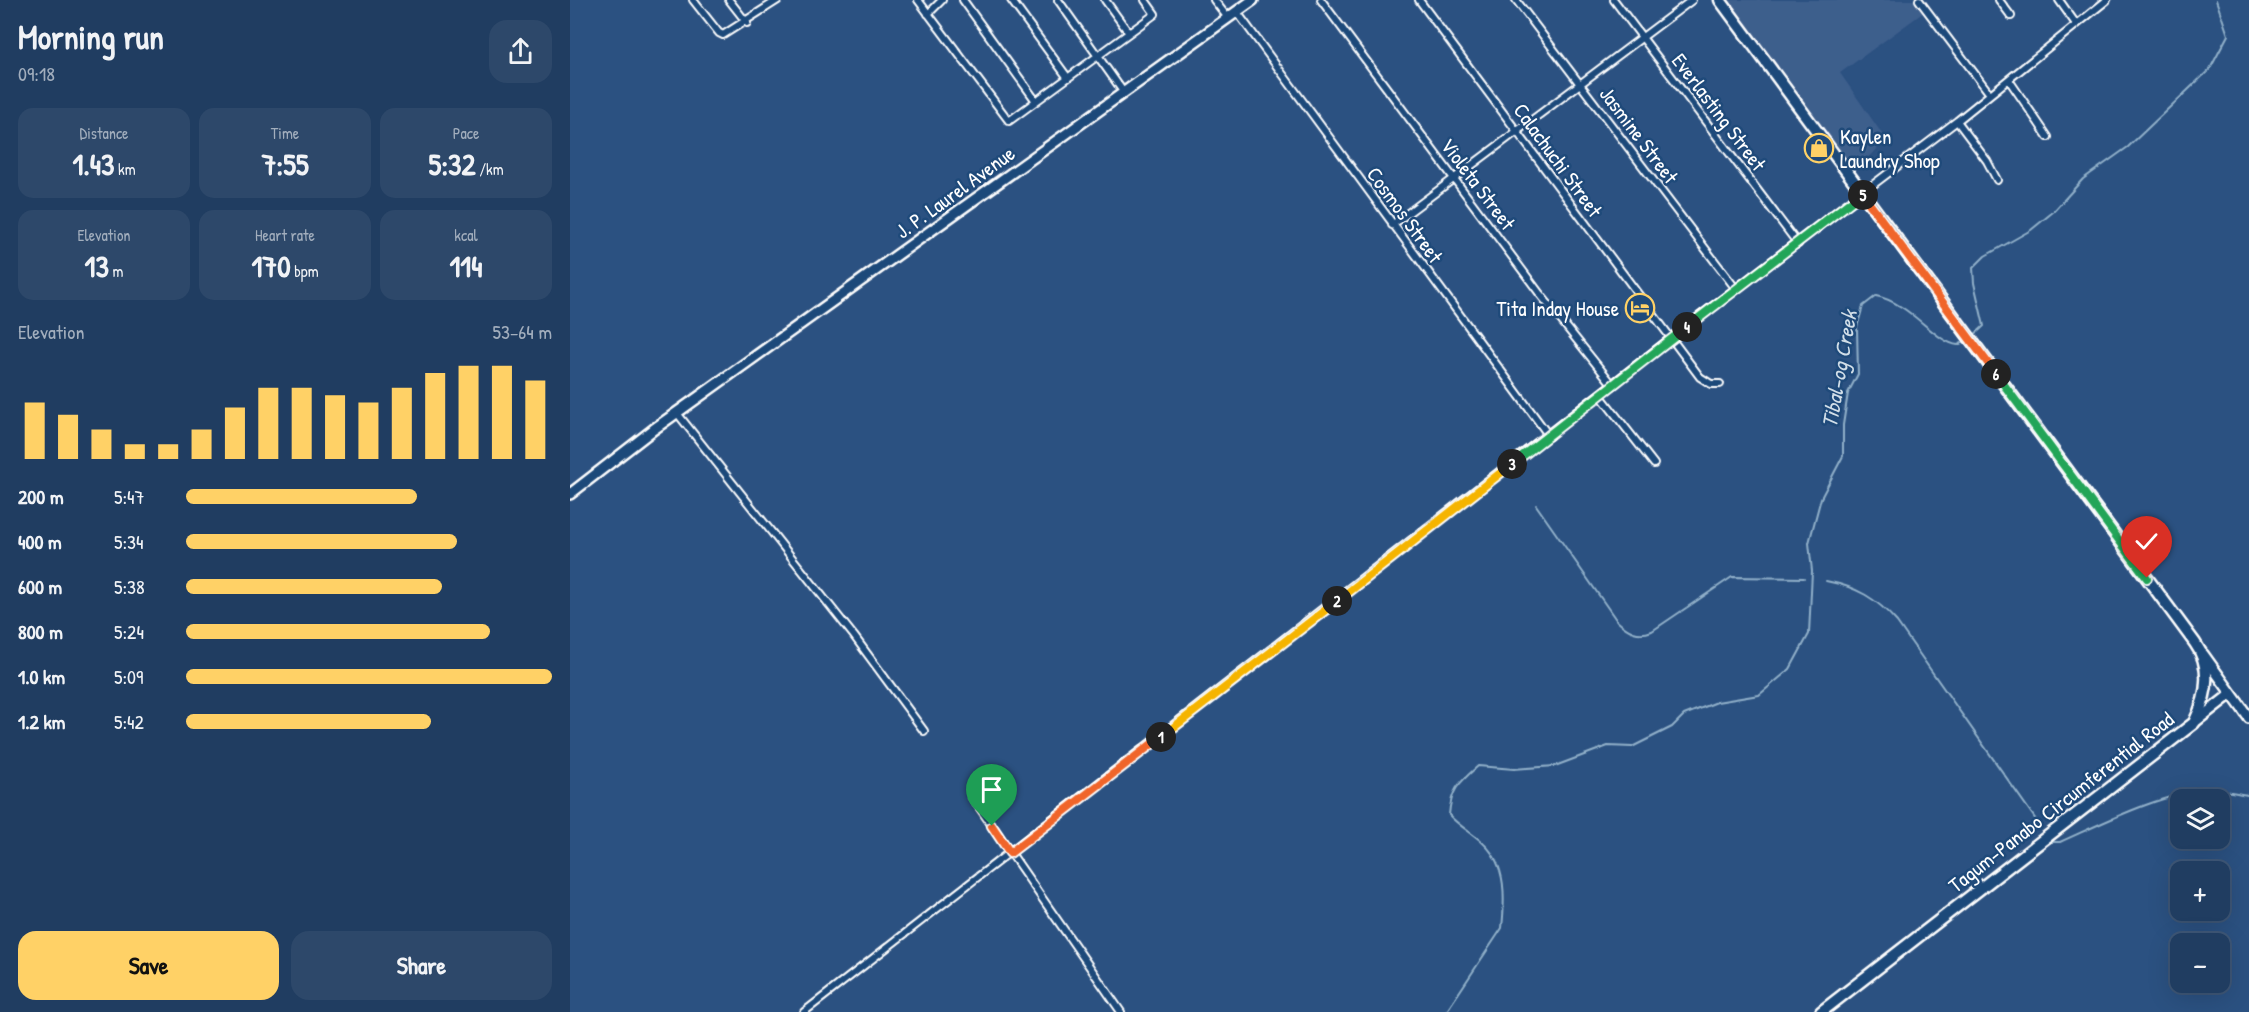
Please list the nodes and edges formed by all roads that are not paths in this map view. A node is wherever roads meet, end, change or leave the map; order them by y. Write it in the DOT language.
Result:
graph roads {
  1 [pos="693,0"];
  2 [pos="729,0"];
  3 [pos="778,0"];
  4 [pos="918,0"];
  5 [pos="942,0"];
  6 [pos="963,0"];
  7 [pos="1011,0"];
  8 [pos="1058,0"];
  9 [pos="1105,0"];
  10 [pos="1145,0"];
  11 [pos="1214,0"];
  12 [pos="1253,0"];
  13 [pos="1321,0"];
  14 [pos="1419,0"];
  15 [pos="1516,0"];
  16 [pos="1614,0"];
  17 [pos="1692,0"];
  18 [pos="1720,0"];
  19 [pos="1919,0"];
  20 [pos="1999,0"];
  21 [pos="2059,0"];
  22 [pos="2107,0"];
  23 [pos="768,3"];
  24 [pos="1237,12"];
  25 [pos="928,14"];
  26 [pos="2011,16"];
  27 [pos="1228,18"];
  28 [pos="747,23"];
  29 [pos="2076,24"];
  30 [pos="1129,33"];
  31 [pos="1643,37"];
  32 [pos="1098,56"];
  33 [pos="1068,78"];
  34 [pos="2009,80"];
  35 [pos="1580,84"];
  36 [pos="1124,93"];
  37 [pos="1990,94"];
  38 [pos="1036,101"];
  39 [pos="1957,121"];
  40 [pos="1517,132"];
  41 [pos="2048,137"];
  42 [pos="1455,180"];
  43 [pos="1997,180"];
  44 [pos="1862,193"];
  45 [pos="1392,225"];
  46 [pos="1798,244"];
  47 [pos="1736,289"];
  48 [pos="1671,338"];
  49 [pos="1720,384"];
  50 [pos="1613,385"];
  51 [pos="1600,395"];
  52 [pos="677,412"];
  53 [pos="1549,436"];
  54 [pos="1654,464"];
  55 [pos="570,494"];
  56 [pos="2200,651"];
  57 [pos="2231,694"];
  58 [pos="2249,718"];
  59 [pos="2194,723"];
  60 [pos="924,731"];
  61 [pos="972,797"];
  62 [pos="1010,853"];
  63 [pos="804,1012"];
  64 [pos="1121,1012"];
  65 [pos="1821,1012"];
  1 -- 28 [label="street"];
  2 -- 28 [label="street"];
  3 -- 23 [label="street"];
  4 -- 25 [label="street"];
  5 -- 25 [label="street"];
  6 -- 38 [label="street"];
  7 -- 33 [label="street"];
  8 -- 32 [label="street"];
  9 -- 30 [label="street"];
  10 -- 30 [label="street"];
  11 -- 27 [label="street"];
  12 -- 24 [label="street, J. P. Laurel Avenue"];
  13 -- 42 [label="street, Violeta Street"];
  14 -- 40 [label="street, Calachuchi Street"];
  15 -- 35 [label="street, Jasmine Street"];
  16 -- 31 [label="street, Everlasting Street"];
  17 -- 31 [label="street"];
  18 -- 44 [label="main road, Tagum-Panabo Circumferential Road"];
  19 -- 37 [label="street"];
  20 -- 26 [label="street"];
  21 -- 29 [label="street"];
  22 -- 29 [label="street"];
  23 -- 28 [label="street"];
  24 -- 27 [label="street, J. P. Laurel Avenue"];
  24 -- 45 [label="street, Cosmos Street"];
  25 -- 38 [label="street"];
  27 -- 36 [label="street, J. P. Laurel Avenue"];
  29 -- 34 [label="street"];
  30 -- 32 [label="street"];
  31 -- 35 [label="street"];
  31 -- 46 [label="street, Everlasting Street"];
  32 -- 33 [label="street"];
  32 -- 36 [label="street"];
  33 -- 38 [label="street"];
  34 -- 37 [label="street"];
  34 -- 41 [label="street"];
  35 -- 40 [label="street"];
  35 -- 47 [label="street, Jasmine Street"];
  36 -- 52 [label="street, J. P. Laurel Avenue"];
  37 -- 39 [label="street"];
  39 -- 43 [label="street"];
  39 -- 44 [label="street"];
  40 -- 42 [label="street"];
  40 -- 48 [label="street, Calachuchi Street"];
  42 -- 45 [label="street"];
  42 -- 50 [label="street, Violeta Street"];
  44 -- 46 [label="street"];
  44 -- 56 [label="main road, Tagum-Panabo Circumferential Road"];
  45 -- 53 [label="street, Cosmos Street"];
  46 -- 47 [label="street"];
  47 -- 48 [label="street"];
  48 -- 49 [label="street, Calachuchi Street"];
  48 -- 50 [label="street"];
  50 -- 51 [label="street"];
  51 -- 53 [label="street"];
  51 -- 54 [label="street"];
  52 -- 55 [label="street, J. P. Laurel Avenue"];
  52 -- 60 [label="street"];
  53 -- 62 [label="street"];
  56 -- 57 [label="street"];
  56 -- 59 [label="main road, Tagum-Panabo Circumferential Road"];
  57 -- 58 [label="street"];
  57 -- 59 [label="street"];
  59 -- 65 [label="main road, Tagum-Panabo Circumferential Road"];
  61 -- 62 [label="street"];
  62 -- 63 [label="street"];
  62 -- 64 [label="street"];
}
